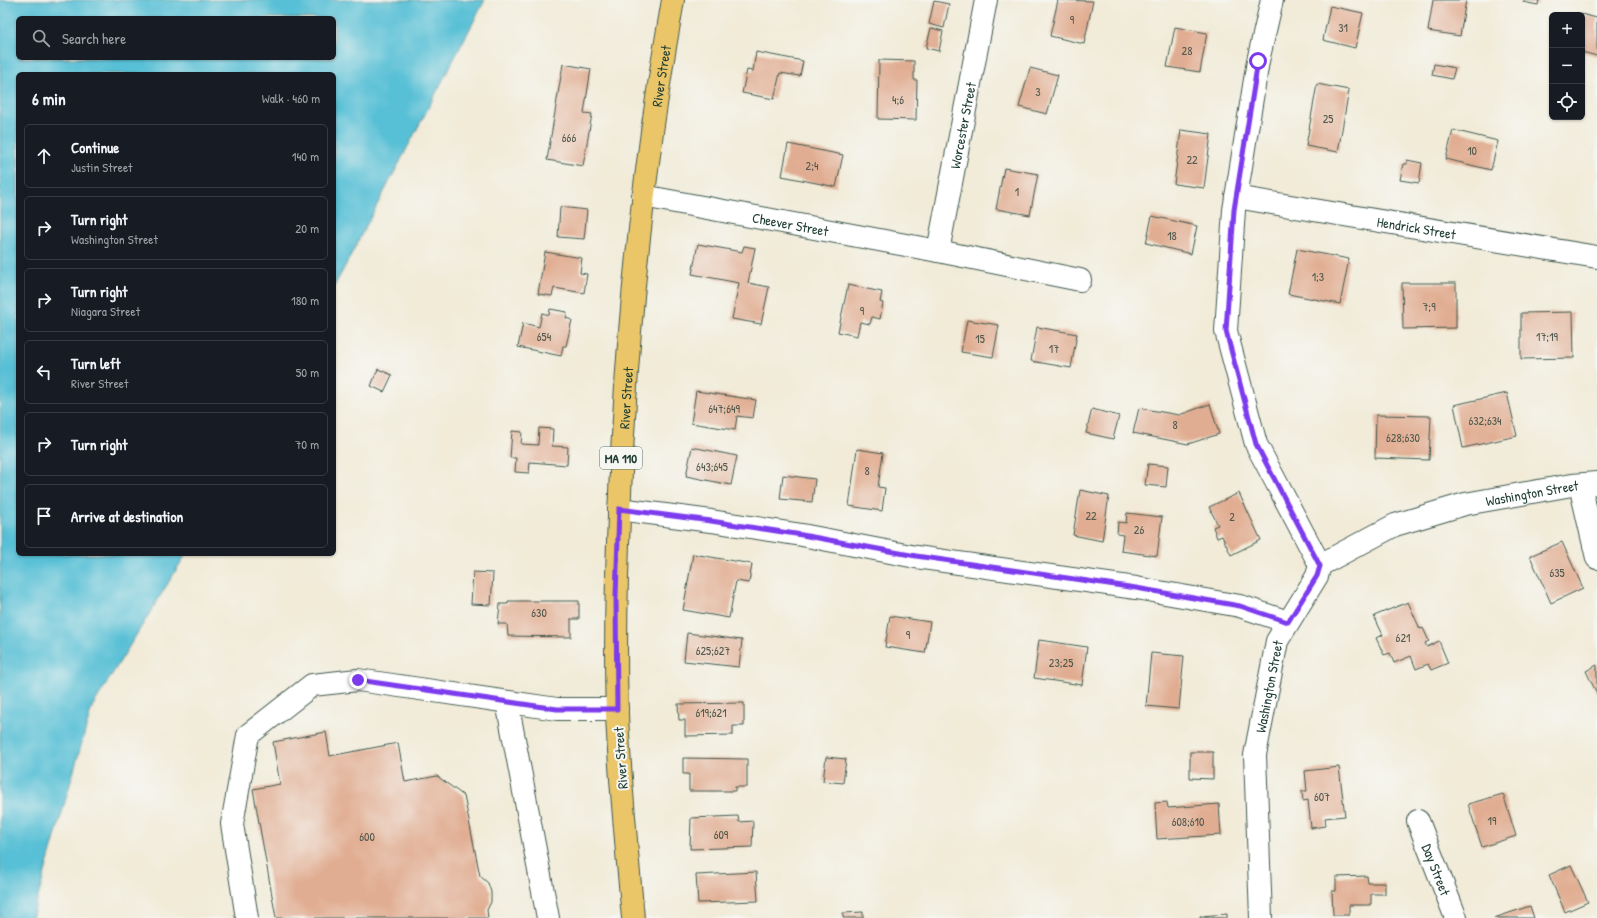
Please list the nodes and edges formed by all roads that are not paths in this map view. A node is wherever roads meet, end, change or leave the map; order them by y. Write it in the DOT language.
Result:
graph roads {
  1 [pos="673,0"];
  2 [pos="986,0"];
  3 [pos="1272,0"];
  4 [pos="643,196"];
  5 [pos="1236,197"];
  6 [pos="938,251"];
  7 [pos="1597,257"];
  8 [pos="1080,280"];
  9 [pos="1589,484"];
  10 [pos="619,509"];
  11 [pos="1597,558"];
  12 [pos="1320,566"];
  13 [pos="1288,622"];
  14 [pos="507,702"];
  15 [pos="617,709"];
  16 [pos="1418,821"];
  17 [pos="247,918"];
  18 [pos="548,918"];
  19 [pos="633,918"];
  20 [pos="1261,918"];
  21 [pos="1456,918"];
  1 -- 4 [label="main road, River Street / MA 110"];
  2 -- 6 [label="street, Worcester Street"];
  3 -- 5 [label="street"];
  4 -- 6 [label="street, Cheever Street"];
  4 -- 10 [label="main road, River Street / MA 110"];
  5 -- 7 [label="street, Hendrick Street"];
  5 -- 12 [label="street"];
  6 -- 8 [label="street, Cheever Street"];
  9 -- 11 [label="street"];
  9 -- 12 [label="street, Washington Street"];
  10 -- 13 [label="street"];
  10 -- 15 [label="main road, River Street / MA 110"];
  12 -- 13 [label="street, Washington Street"];
  13 -- 20 [label="street, Washington Street"];
  14 -- 15 [label="street"];
  14 -- 17 [label="street"];
  14 -- 18 [label="street"];
  15 -- 19 [label="main road, River Street / MA 110"];
  16 -- 21 [label="street, Day Street"];
}
